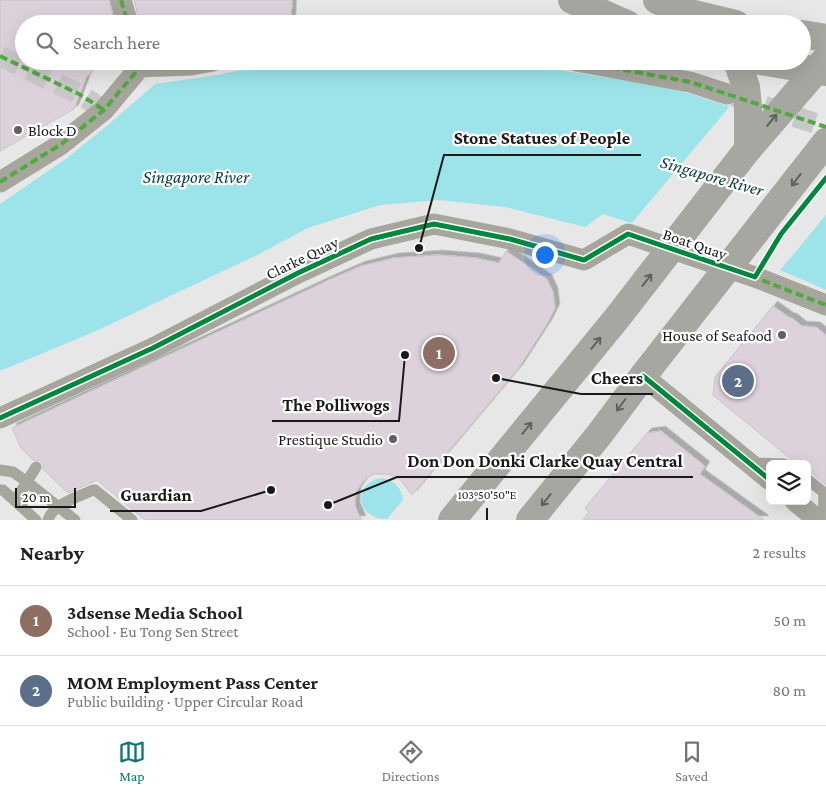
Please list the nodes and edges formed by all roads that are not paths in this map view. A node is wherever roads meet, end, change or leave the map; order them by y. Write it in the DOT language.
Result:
graph roads {
  1 [pos="120,0"];
  2 [pos="572,0"];
  3 [pos="657,0"];
  4 [pos="125,15"];
  5 [pos="606,15"];
  6 [pos="698,15"];
  7 [pos="811,36"];
  8 [pos="826,38"];
  9 [pos="823,67"];
  10 [pos="134,70"];
  11 [pos="625,70"];
  12 [pos="740,70"];
  13 [pos="737,95"];
  14 [pos="826,142"];
  15 [pos="748,149"];
  16 [pos="0,182"];
  17 [pos="628,234"];
  18 [pos="826,304"];
  19 [pos="643,376"];
  20 [pos="0,418"];
  21 [pos="749,463"];
  22 [pos="766,463"];
  23 [pos="36,467"];
  24 [pos="0,470"];
  25 [pos="766,477"];
  26 [pos="26,481"];
  27 [pos="811,482"];
  28 [pos="0,490"];
  29 [pos="15,500"];
  30 [pos="800,505"];
  31 [pos="58,506"];
  32 [pos="36,520"];
  33 [pos="48,520"];
  34 [pos="75,520"];
  35 [pos="132,520"];
  36 [pos="452,520"];
  37 [pos="530,520"];
  38 [pos="818,520"];
  39 [pos="823,520"];
  1 -- 4 [label="street"];
  2 -- 5 [label="main road"];
  3 -- 6 [label="main road"];
  7 -- 8 [label="main road"];
  15 -- 9 [label="main road, one-way"];
  10 -- 16 [label="street"];
  11 -- 13 [label="street"];
  12 -- 13 [label="main road"];
  13 -- 15 [label="main road"];
  14 -- 19 [label="main road, one-way"];
  36 -- 15 [label="main road, one-way"];
  17 -- 18 [label="street, Boat Quay"];
  17 -- 20 [label="street, Clarke Quay"];
  19 -- 21 [label="street"];
  19 -- 37 [label="main road, one-way"];
  21 -- 22 [label="lane"];
  21 -- 25 [label="street"];
  23 -- 26 [label="lane"];
  24 -- 26 [label="lane"];
  26 -- 29 [label="lane"];
  26 -- 31 [label="lane"];
  27 -- 39 [label="lane"];
  28 -- 29 [label="lane"];
  29 -- 32 [label="lane"];
  30 -- 38 [label="street"];
  31 -- 33 [label="lane"];
  31 -- 34 [label="lane"];
  31 -- 35 [label="lane"];
}
